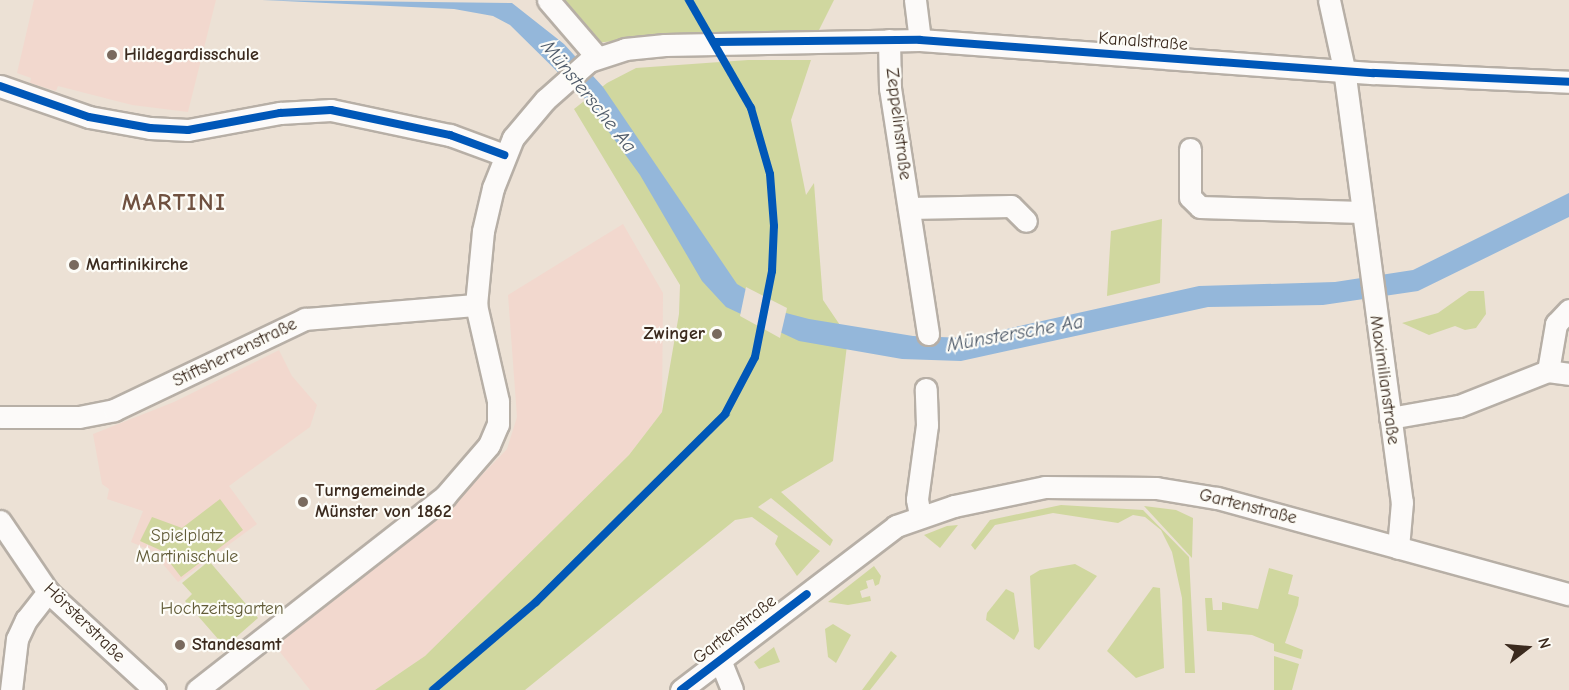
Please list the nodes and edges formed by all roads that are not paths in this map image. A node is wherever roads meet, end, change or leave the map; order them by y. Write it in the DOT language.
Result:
graph roads {
  1 [pos="548,0"];
  2 [pos="915,0"];
  3 [pos="1329,0"];
  4 [pos="889,40"];
  5 [pos="920,40"];
  6 [pos="590,61"];
  7 [pos="1344,69"];
  8 [pos="1569,82"];
  9 [pos="0,86"];
  10 [pos="1190,149"];
  11 [pos="504,155"];
  12 [pos="909,208"];
  13 [pos="1361,212"];
  14 [pos="1026,221"];
  15 [pos="476,305"];
  16 [pos="1569,310"];
  17 [pos="928,334"];
  18 [pos="1559,372"];
  19 [pos="926,389"];
  20 [pos="0,417"];
  21 [pos="1390,418"];
  22 [pos="920,515"];
  23 [pos="0,521"];
  24 [pos="1398,548"];
  25 [pos="48,592"];
  26 [pos="1569,594"];
  27 [pos="720,660"];
  28 [pos="11,690"];
  29 [pos="155,690"];
  30 [pos="197,690"];
  31 [pos="681,690"];
  32 [pos="732,690"];
  1 -- 6 [label="street"];
  2 -- 5 [label="street"];
  3 -- 7 [label="street, Maximilianstraße"];
  4 -- 5 [label="street, Kanalstraße"];
  4 -- 6 [label="street, Kanalstraße"];
  4 -- 12 [label="street, Zeppelinstraße"];
  5 -- 7 [label="street, Kanalstraße"];
  6 -- 11 [label="street"];
  7 -- 8 [label="street, Kanalstraße"];
  7 -- 13 [label="street, Maximilianstraße"];
  9 -- 11 [label="street"];
  10 -- 13 [label="street"];
  11 -- 15 [label="street"];
  12 -- 14 [label="street"];
  12 -- 17 [label="street, Zeppelinstraße"];
  13 -- 21 [label="street, Maximilianstraße"];
  15 -- 20 [label="street, Stiftsherrenstraße"];
  15 -- 30 [label="street"];
  16 -- 18 [label="street"];
  18 -- 21 [label="street"];
  19 -- 22 [label="street"];
  21 -- 24 [label="street, Maximilianstraße"];
  22 -- 24 [label="street, Gartenstraße"];
  22 -- 27 [label="street, Gartenstraße"];
  23 -- 25 [label="street, Hörsterstraße"];
  24 -- 26 [label="street, Gartenstraße"];
  25 -- 28 [label="street"];
  25 -- 29 [label="street, Hörsterstraße"];
  27 -- 31 [label="street, Gartenstraße"];
  27 -- 32 [label="street"];
}
